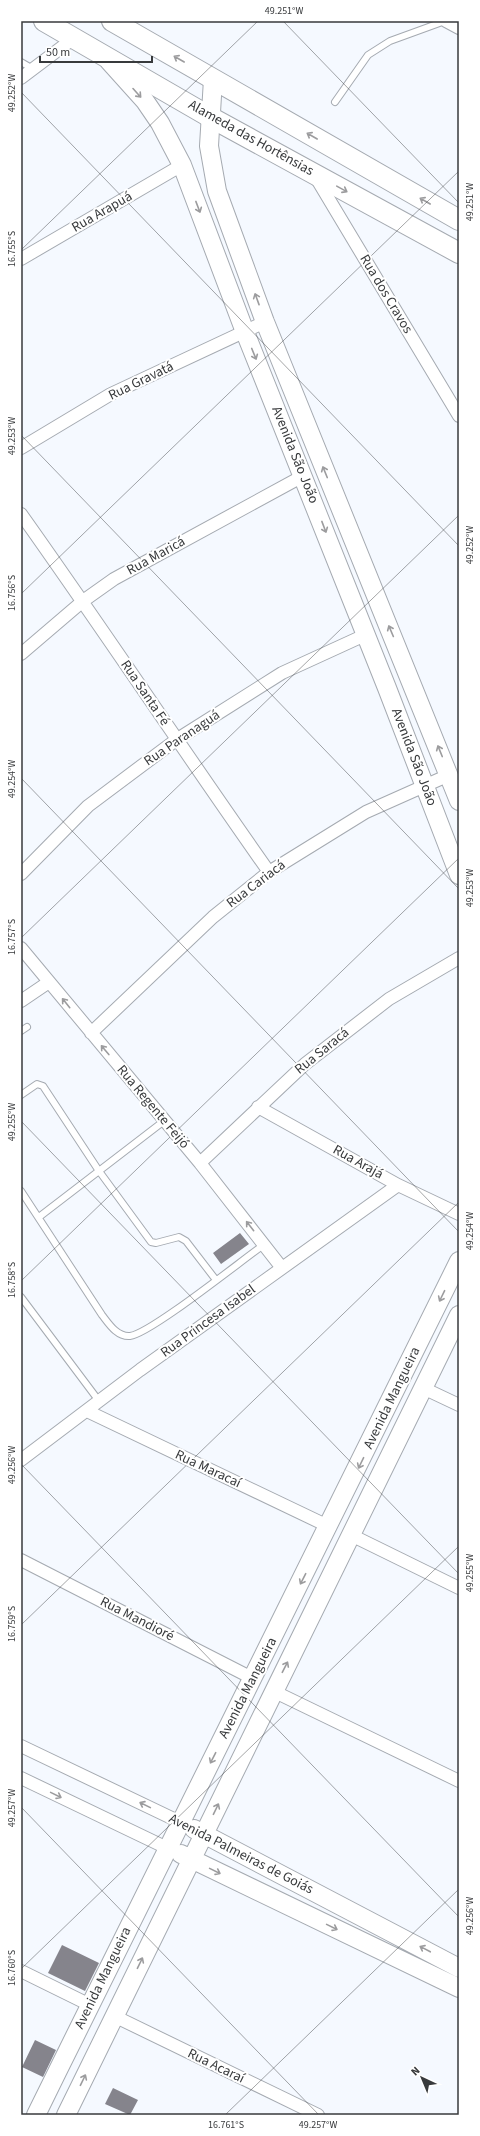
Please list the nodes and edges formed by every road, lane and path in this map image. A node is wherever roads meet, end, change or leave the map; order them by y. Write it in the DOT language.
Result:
graph roads {
  1 [pos="44,21"];
  2 [pos="112,21"];
  3 [pos="445,21"];
  4 [pos="459,28"];
  5 [pos="74,38"];
  6 [pos="102,53"];
  7 [pos="21,62"];
  8 [pos="33,69"];
  9 [pos="21,78"];
  10 [pos="213,79"];
  11 [pos="335,102"];
  12 [pos="210,117"];
  13 [pos="182,165"];
  14 [pos="312,172"];
  15 [pos="459,220"];
  16 [pos="459,254"];
  17 [pos="21,259"];
  18 [pos="265,322"];
  19 [pos="245,332"];
  20 [pos="459,416"];
  21 [pos="21,448"];
  22 [pos="302,476"];
  23 [pos="21,514"];
  24 [pos="83,601"];
  25 [pos="365,635"];
  26 [pos="21,654"];
  27 [pos="176,740"];
  28 [pos="449,775"];
  29 [pos="424,786"];
  30 [pos="459,801"];
  31 [pos="269,872"];
  32 [pos="21,874"];
  33 [pos="459,875"];
  34 [pos="21,948"];
  35 [pos="459,958"];
  36 [pos="49,982"];
  37 [pos="21,1001"];
  38 [pos="91,1033"];
  39 [pos="21,1095"];
  40 [pos="258,1107"];
  41 [pos="164,1121"];
  42 [pos="200,1163"];
  43 [pos="99,1171"];
  44 [pos="398,1185"];
  45 [pos="21,1191"];
  46 [pos="459,1214"];
  47 [pos="39,1217"];
  48 [pos="265,1244"];
  49 [pos="459,1261"];
  50 [pos="282,1268"];
  51 [pos="216,1280"];
  52 [pos="21,1297"];
  53 [pos="459,1314"];
  54 [pos="423,1388"];
  55 [pos="100,1401"];
  56 [pos="459,1405"];
  57 [pos="87,1411"];
  58 [pos="21,1460"];
  59 [pos="330,1526"];
  60 [pos="351,1535"];
  61 [pos="21,1560"];
  62 [pos="459,1588"];
  63 [pos="252,1678"];
  64 [pos="273,1691"];
  65 [pos="21,1746"];
  66 [pos="21,1778"];
  67 [pos="459,1781"];
  68 [pos="180,1822"];
  69 [pos="204,1833"];
  70 [pos="167,1848"];
  71 [pos="191,1859"];
  72 [pos="459,1968"];
  73 [pos="21,1971"];
  74 [pos="459,1988"];
  75 [pos="90,2005"];
  76 [pos="114,2016"];
  77 [pos="36,2115"];
  78 [pos="66,2115"];
  79 [pos="318,2115"];
  1 -- 5 [label="main road, Alameda das Hortênsias"];
  10 -- 2 [label="main road, one-way"];
  3 -- 4 [label="street"];
  3 -- 11 [label="lane"];
  5 -- 6 [label="main road, Alameda das Hortênsias"];
  5 -- 8 [label="street"];
  6 -- 12 [label="main road, Alameda das Hortênsias"];
  6 -- 13 [label="street, Avenida São João, one-way"];
  7 -- 8 [label="lane"];
  8 -- 9 [label="street"];
  10 -- 12 [label="street, Avenida São João"];
  15 -- 10 [label="main road, one-way"];
  12 -- 14 [label="main road, Alameda das Hortênsias"];
  18 -- 12 [label="street, Avenida São João, one-way"];
  13 -- 17 [label="street, Rua Arapuá"];
  13 -- 19 [label="street, Avenida São João, one-way"];
  14 -- 16 [label="main road, Alameda das Hortênsias, one-way"];
  14 -- 20 [label="street, Rua dos Cravos"];
  18 -- 19 [label="street, Rua Gravatá"];
  28 -- 18 [label="street, Avenida São João, one-way"];
  19 -- 21 [label="street, Rua Gravatá"];
  19 -- 22 [label="street, Avenida São João, one-way"];
  22 -- 24 [label="street, Rua Maricá"];
  22 -- 25 [label="street, Avenida São João, one-way"];
  23 -- 24 [label="street, Rua Santa Fé"];
  24 -- 26 [label="street, Rua Maricá"];
  24 -- 27 [label="street, Rua Santa Fé"];
  25 -- 27 [label="street, Rua Paranaguá"];
  25 -- 29 [label="street, Avenida São João"];
  27 -- 31 [label="street, Rua Santa Fé"];
  27 -- 32 [label="street, Rua Paranaguá"];
  28 -- 29 [label="street, Rua Cariacá"];
  28 -- 30 [label="street, Avenida São João"];
  29 -- 31 [label="street, Rua Cariacá"];
  29 -- 33 [label="street, Avenida São João"];
  31 -- 38 [label="street, Rua Cariacá"];
  34 -- 36 [label="street, Rua Regente Feijó"];
  35 -- 40 [label="street, Rua Saracá"];
  36 -- 37 [label="street"];
  38 -- 36 [label="street, Rua Regente Feijó, one-way"];
  41 -- 38 [label="street, Rua Regente Feijó, one-way"];
  39 -- 43 [label="lane"];
  40 -- 42 [label="street, Rua Saracá"];
  40 -- 44 [label="street, Rua Arajá"];
  41 -- 42 [label="street, Rua Regente Feijó"];
  41 -- 43 [label="lane"];
  48 -- 42 [label="street, Rua Regente Feijó, one-way"];
  43 -- 47 [label="lane"];
  43 -- 51 [label="lane"];
  44 -- 46 [label="street, Rua Arajá"];
  44 -- 50 [label="street, Rua Princesa Isabel"];
  45 -- 47 [label="lane"];
  47 -- 51 [label="lane"];
  48 -- 50 [label="street, Rua Regente Feijó"];
  48 -- 51 [label="lane"];
  49 -- 59 [label="street, Avenida Mangueira, one-way"];
  50 -- 55 [label="street, Rua Princesa Isabel"];
  52 -- 55 [label="lane"];
  53 -- 54 [label="street, Avenida Mangueira"];
  54 -- 56 [label="street"];
  54 -- 60 [label="street, Avenida Mangueira"];
  55 -- 57 [label="street, Rua Princesa Isabel"];
  57 -- 58 [label="street, Rua Princesa Isabel"];
  57 -- 59 [label="street, Rua Maracaí"];
  59 -- 63 [label="street, Avenida Mangueira, one-way"];
  60 -- 62 [label="street"];
  64 -- 60 [label="street, Avenida Mangueira, one-way"];
  61 -- 63 [label="street, Rua Mandioré"];
  63 -- 68 [label="street, Avenida Mangueira, one-way"];
  64 -- 67 [label="street"];
  69 -- 64 [label="street, Avenida Mangueira, one-way"];
  68 -- 65 [label="street, Avenida Palmeiras de Goiás, one-way"];
  66 -- 70 [label="street, Avenida Palmeiras de Goiás, one-way"];
  68 -- 69 [label="street, Avenida Palmeiras de Goiás"];
  68 -- 70 [label="street, Avenida Mangueira"];
  69 -- 71 [label="street, Avenida Mangueira"];
  72 -- 69 [label="street, Avenida Palmeiras de Goiás, one-way"];
  70 -- 71 [label="street, Avenida Palmeiras de Goiás"];
  70 -- 75 [label="street, Avenida Mangueira"];
  71 -- 74 [label="street, Avenida Palmeiras de Goiás, one-way"];
  76 -- 71 [label="street, Avenida Mangueira, one-way"];
  73 -- 75 [label="street"];
  75 -- 77 [label="street, Avenida Mangueira"];
  78 -- 76 [label="street, Avenida Mangueira, one-way"];
  76 -- 79 [label="street, Rua Acaraí"];
}
